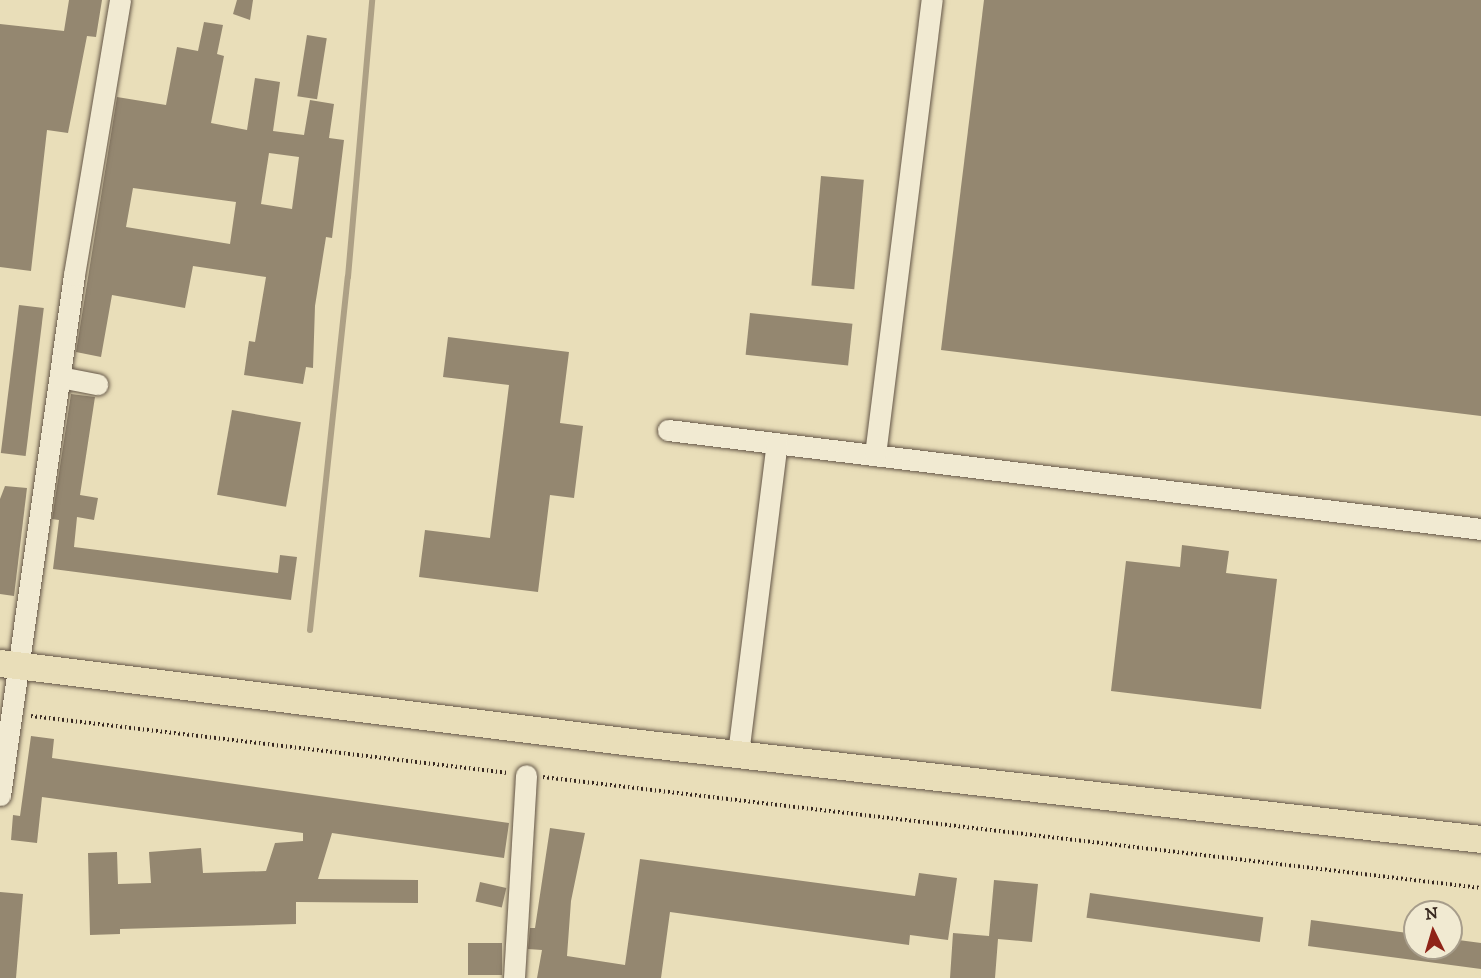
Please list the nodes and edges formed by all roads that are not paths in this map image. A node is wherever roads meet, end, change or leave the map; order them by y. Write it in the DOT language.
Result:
graph roads {
  1 [pos="120,0"];
  2 [pos="932,0"];
  3 [pos="60,377"];
  4 [pos="97,384"];
  5 [pos="668,430"];
  6 [pos="777,443"];
  7 [pos="875,455"];
  8 [pos="1481,529"];
  9 [pos="10,664"];
  10 [pos="738,753"];
  11 [pos="526,775"];
  12 [pos="0,795"];
  13 [pos="1481,839"];
  14 [pos="514,978"];
  1 -- 3 [label="street"];
  2 -- 7 [label="street"];
  3 -- 4 [label="street"];
  3 -- 9 [label="street"];
  5 -- 6 [label="street"];
  6 -- 7 [label="street"];
  6 -- 10 [label="street"];
  7 -- 8 [label="street"];
  9 -- 10 [label="main road"];
  9 -- 12 [label="street"];
  10 -- 13 [label="main road"];
  11 -- 14 [label="street"];
}
